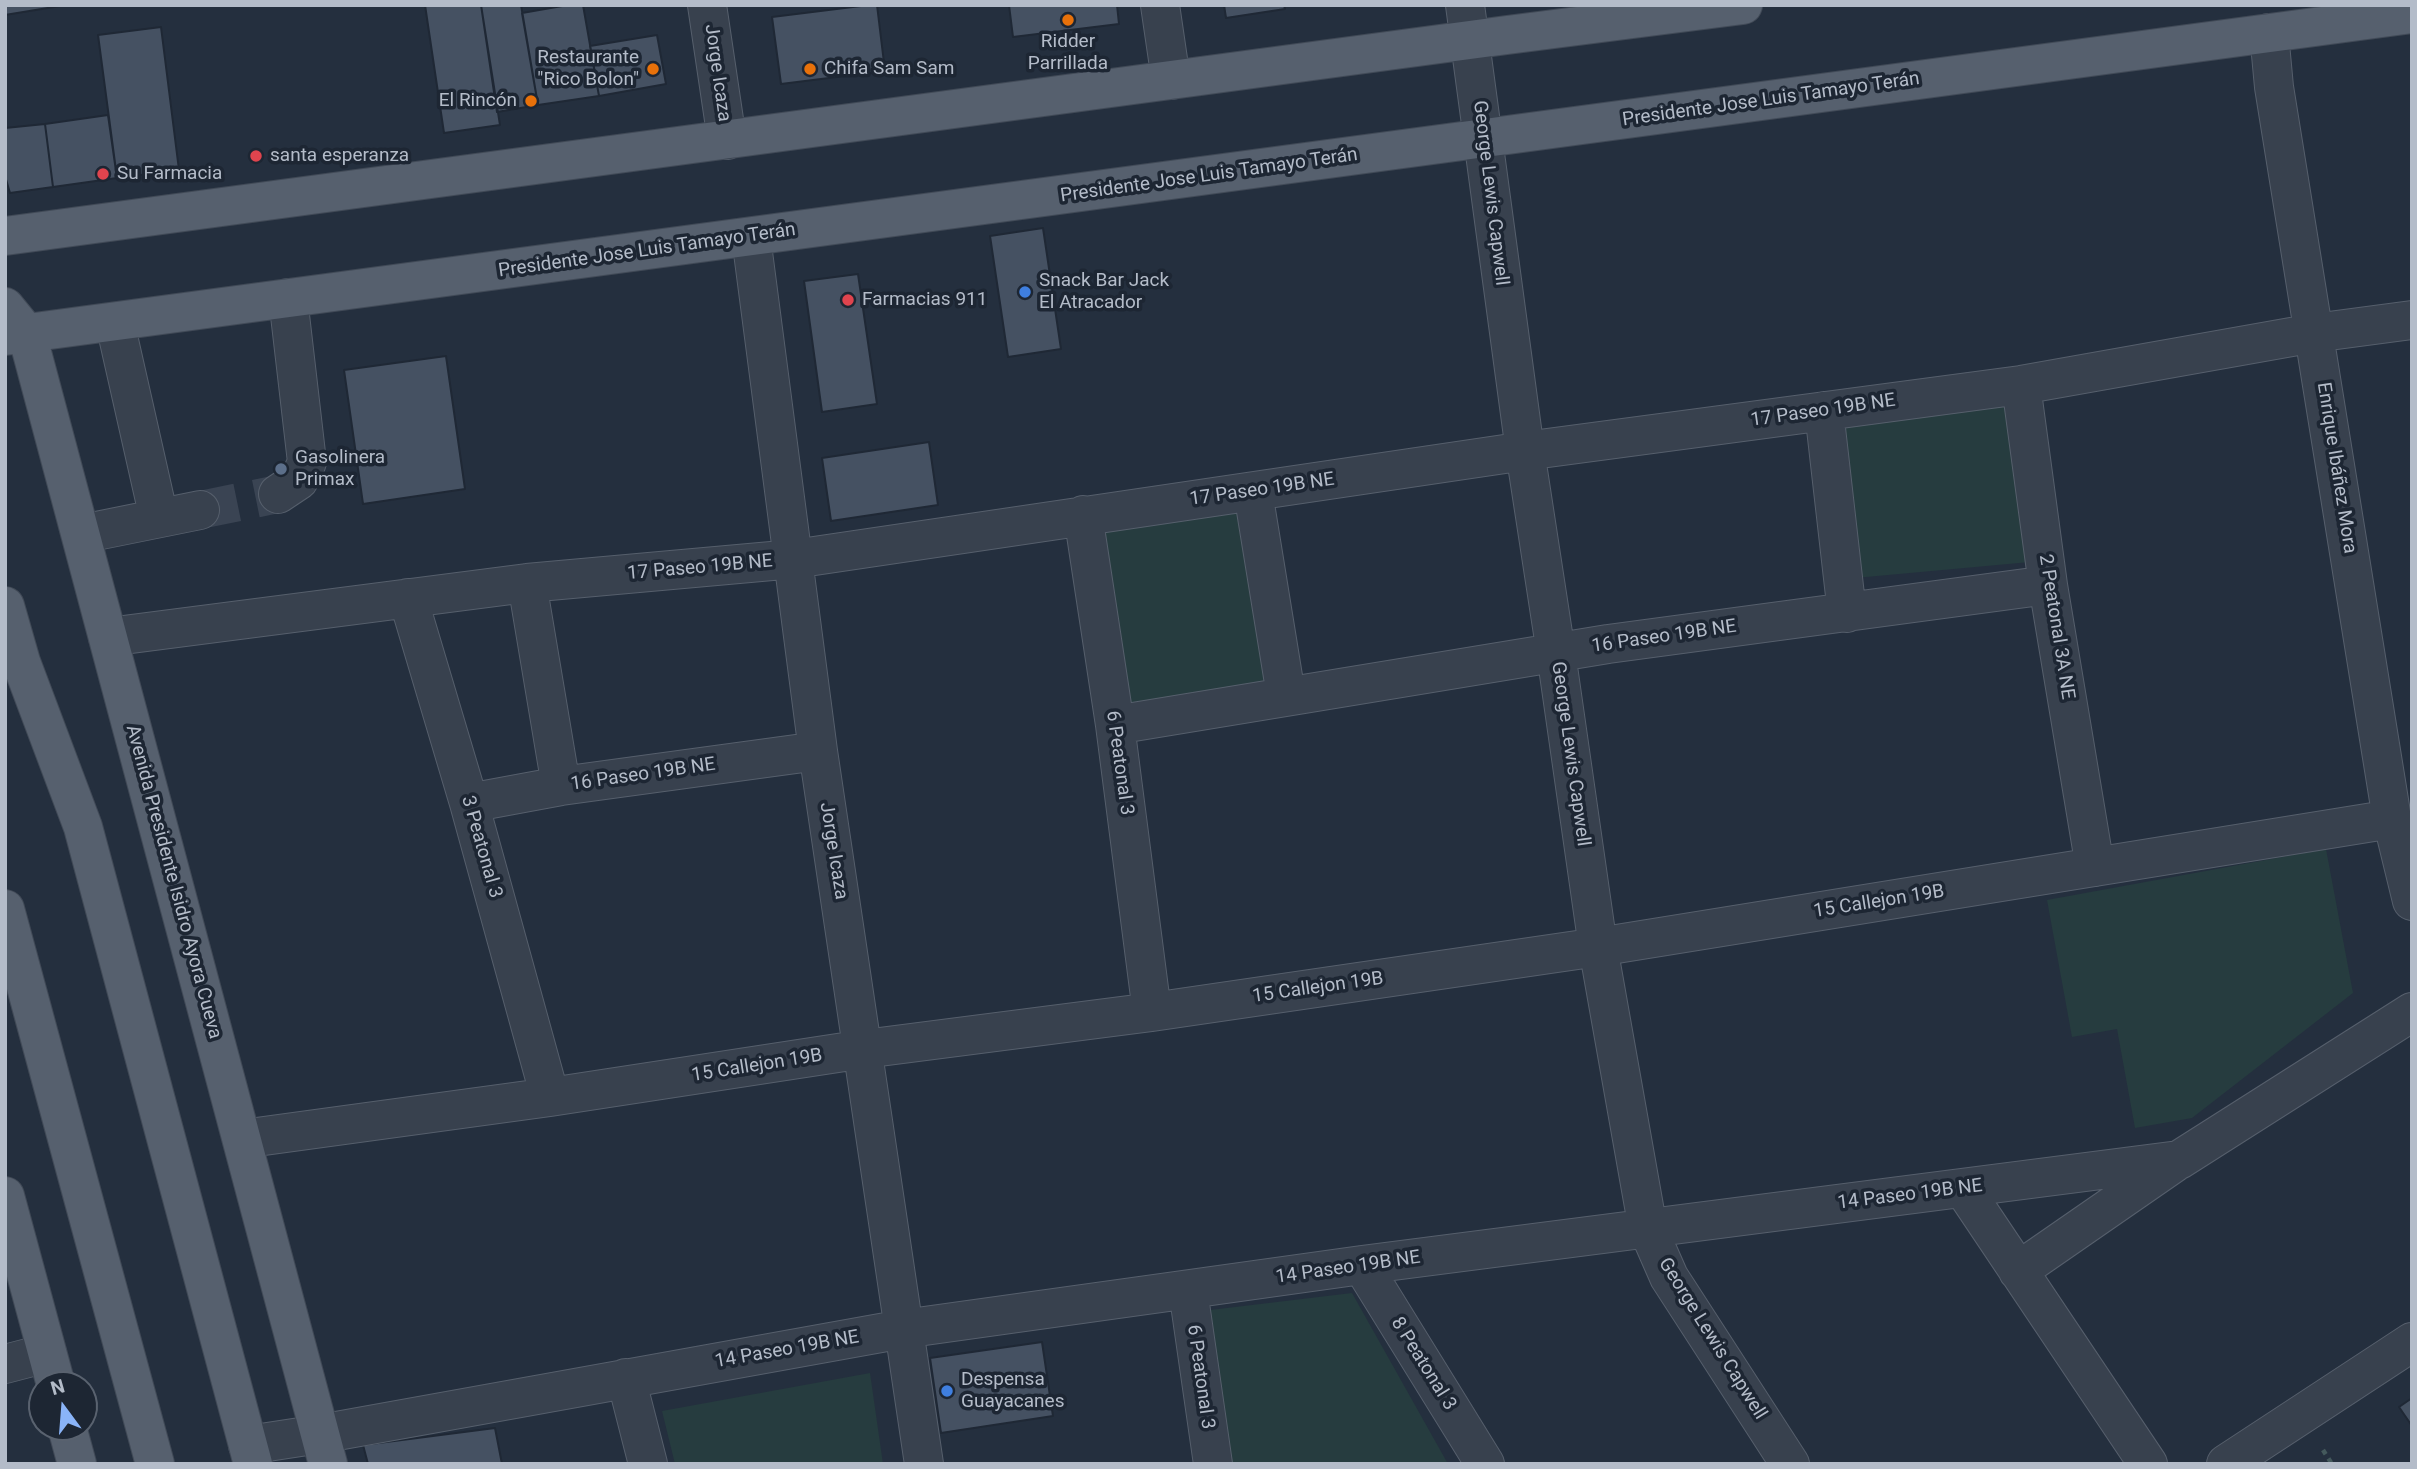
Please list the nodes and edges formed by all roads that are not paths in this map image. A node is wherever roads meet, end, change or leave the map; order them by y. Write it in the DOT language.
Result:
graph roads {
  1 [pos="707,5"];
  2 [pos="1160,5"];
  3 [pos="1743,5"];
  4 [pos="2412,14"];
  5 [pos="1468,22"];
  6 [pos="2269,33"];
  7 [pos="1171,80"];
  8 [pos="1483,139"];
  9 [pos="727,140"];
  10 [pos="5,236"];
  11 [pos="751,237"];
  12 [pos="288,298"];
  13 [pos="2412,320"];
  14 [pos="115,323"];
  15 [pos="12,326"];
  16 [pos="2314,333"];
  17 [pos="2021,386"];
  18 [pos="1824,411"];
  19 [pos="1525,451"];
  20 [pos="1253,492"];
  21 [pos="278,494"];
  22 [pos="200,510"];
  23 [pos="1083,515"];
  24 [pos="159,518"];
  25 [pos="81,534"];
  26 [pos="794,559"];
  27 [pos="527,583"];
  28 [pos="2048,585"];
  29 [pos="408,598"];
  30 [pos="5,606"];
  31 [pos="1847,613"];
  32 [pos="108,637"];
  33 [pos="1556,653"];
  34 [pos="1286,695"];
  35 [pos="1115,725"];
  36 [pos="818,751"];
  37 [pos="561,786"];
  38 [pos="469,803"];
  39 [pos="2392,819"];
  40 [pos="2095,867"];
  41 [pos="2412,901"];
  42 [pos="5,909"];
  43 [pos="1598,947"];
  44 [pos="1152,1012"];
  45 [pos="2412,1012"];
  46 [pos="864,1049"];
  47 [pos="550,1097"];
  48 [pos="242,1139"];
  49 [pos="2179,1160"];
  50 [pos="1963,1188"];
  51 [pos="5,1196"];
  52 [pos="1648,1229"];
  53 [pos="1362,1265"];
  54 [pos="2018,1271"];
  55 [pos="1188,1290"];
  56 [pos="902,1329"];
  57 [pos="2412,1342"];
  58 [pos="5,1364"];
  59 [pos="51,1369"];
  60 [pos="626,1378"];
  61 [pos="70,1441"];
  62 [pos="324,1449"];
  63 [pos="250,1454"];
  64 [pos="76,1464"];
  65 [pos="155,1464"];
  66 [pos="648,1464"];
  67 [pos="924,1464"];
  68 [pos="1213,1464"];
  69 [pos="1485,1464"];
  70 [pos="1790,1464"];
  71 [pos="2148,1464"];
  72 [pos="2226,1464"];
  1 -- 9 [label="street, Jorge Icaza"];
  2 -- 7 [label="street"];
  3 -- 5 [label="main road"];
  4 -- 6 [label="main road, Presidente Jose Luis Tamayo Terán"];
  5 -- 7 [label="main road"];
  5 -- 8 [label="street, George Lewis Capwell"];
  6 -- 8 [label="main road, Presidente Jose Luis Tamayo Terán"];
  6 -- 16 [label="street, Enrique Ibáñez Mora"];
  7 -- 9 [label="main road"];
  8 -- 11 [label="main road, Presidente Jose Luis Tamayo Terán"];
  8 -- 19 [label="street, George Lewis Capwell"];
  9 -- 10 [label="main road"];
  11 -- 12 [label="main road, Presidente Jose Luis Tamayo Terán"];
  11 -- 26 [label="street, Jorge Icaza"];
  12 -- 14 [label="main road, Presidente Jose Luis Tamayo Terán"];
  12 -- 21 [label="street"];
  13 -- 16 [label="street, 17 Paseo 19B NE"];
  14 -- 15 [label="main road, Presidente Jose Luis Tamayo Terán"];
  14 -- 24 [label="street"];
  15 -- 25 [label="main road, Avenida Presidente Isidro Ayora Cueva"];
  16 -- 17 [label="street, 17 Paseo 19B NE"];
  16 -- 39 [label="street, Enrique Ibáñez Mora"];
  17 -- 18 [label="street, 17 Paseo 19B NE"];
  17 -- 28 [label="street, 2 Peatonal 3A NE"];
  18 -- 19 [label="street, 17 Paseo 19B NE"];
  18 -- 31 [label="street"];
  19 -- 20 [label="street, 17 Paseo 19B NE"];
  19 -- 33 [label="street, George Lewis Capwell"];
  20 -- 23 [label="street, 17 Paseo 19B NE"];
  20 -- 34 [label="street"];
  22 -- 24 [label="street"];
  23 -- 26 [label="street, 17 Paseo 19B NE"];
  23 -- 35 [label="street, 6 Peatonal 3"];
  24 -- 25 [label="street"];
  25 -- 32 [label="main road, Avenida Presidente Isidro Ayora Cueva"];
  26 -- 27 [label="street, 17 Paseo 19B NE"];
  26 -- 36 [label="street, Jorge Icaza"];
  27 -- 29 [label="street, 17 Paseo 19B NE"];
  27 -- 37 [label="street"];
  28 -- 31 [label="street, 16 Paseo 19B NE"];
  28 -- 40 [label="street, 2 Peatonal 3A NE"];
  29 -- 32 [label="street, 17 Paseo 19B NE"];
  29 -- 38 [label="street, 3 Peatonal 3"];
  30 -- 63 [label="main road"];
  31 -- 33 [label="street, 16 Paseo 19B NE"];
  32 -- 48 [label="main road, Avenida Presidente Isidro Ayora Cueva"];
  33 -- 34 [label="street, 16 Paseo 19B NE"];
  33 -- 43 [label="street, George Lewis Capwell"];
  34 -- 35 [label="street, 16 Paseo 19B NE"];
  35 -- 44 [label="street, 6 Peatonal 3"];
  36 -- 37 [label="street, 16 Paseo 19B NE"];
  36 -- 46 [label="street, Jorge Icaza"];
  37 -- 38 [label="street, 16 Paseo 19B NE"];
  38 -- 47 [label="street, 3 Peatonal 3"];
  39 -- 40 [label="street, 15 Callejon 19B"];
  39 -- 41 [label="street, Enrique Ibáñez Mora"];
  40 -- 43 [label="street, 15 Callejon 19B"];
  42 -- 65 [label="main road"];
  43 -- 44 [label="street, 15 Callejon 19B"];
  43 -- 52 [label="street, George Lewis Capwell"];
  44 -- 46 [label="street, 15 Callejon 19B"];
  45 -- 49 [label="street, 14 Paseo 19B NE"];
  46 -- 47 [label="street, 15 Callejon 19B"];
  46 -- 56 [label="street, Jorge Icaza"];
  47 -- 48 [label="street, 15 Callejon 19B"];
  48 -- 62 [label="main road, Avenida Presidente Isidro Ayora Cueva"];
  49 -- 50 [label="street, 14 Paseo 19B NE"];
  49 -- 54 [label="street"];
  50 -- 52 [label="street, 14 Paseo 19B NE"];
  50 -- 54 [label="street"];
  51 -- 59 [label="main road"];
  52 -- 53 [label="street, 14 Paseo 19B NE"];
  52 -- 70 [label="street, George Lewis Capwell"];
  53 -- 55 [label="street, 14 Paseo 19B NE"];
  53 -- 69 [label="street, 8 Peatonal 3"];
  54 -- 71 [label="street"];
  55 -- 56 [label="street, 14 Paseo 19B NE"];
  55 -- 68 [label="street, 6 Peatonal 3"];
  56 -- 60 [label="street, 14 Paseo 19B NE"];
  56 -- 67 [label="street, Jorge Icaza"];
  57 -- 72 [label="street"];
  58 -- 59 [label="street"];
  60 -- 62 [label="street, 14 Paseo 19B NE"];
  60 -- 66 [label="street"];
  61 -- 64 [label="main road"];
  62 -- 63 [label="street, 14 Paseo 19B NE"];
}
